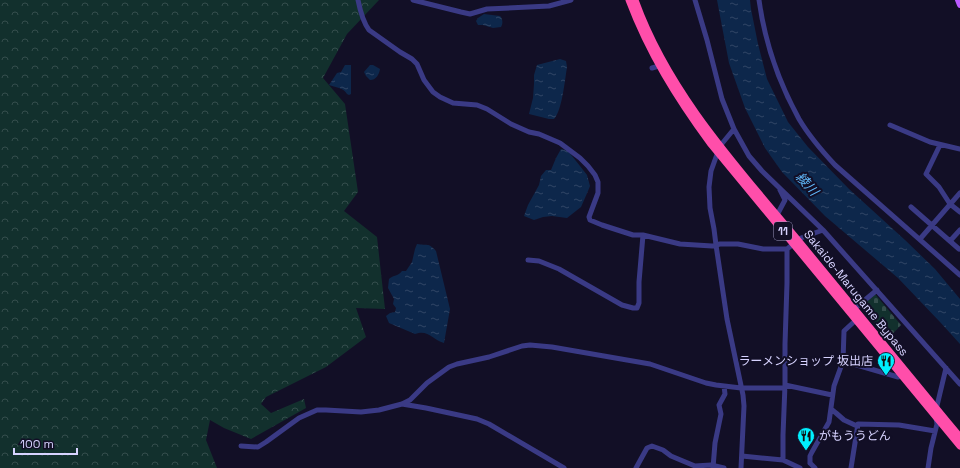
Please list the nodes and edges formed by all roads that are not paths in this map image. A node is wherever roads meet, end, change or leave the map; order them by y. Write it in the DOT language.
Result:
graph roads {
  1 [pos="358,0"];
  2 [pos="413,0"];
  3 [pos="571,0"];
  4 [pos="629,0"];
  5 [pos="635,0"];
  6 [pos="694,0"];
  7 [pos="759,0"];
  8 [pos="958,0"];
  9 [pos="960,5"];
  10 [pos="890,125"];
  11 [pos="734,129"];
  12 [pos="940,145"];
  13 [pos="719,149"];
  14 [pos="960,149"];
  15 [pos="779,188"];
  16 [pos="960,193"];
  17 [pos="950,204"];
  18 [pos="911,207"];
  19 [pos="960,212"];
  20 [pos="777,215"];
  21 [pos="932,225"];
  22 [pos="823,230"];
  23 [pos="960,230"];
  24 [pos="644,235"];
  25 [pos="920,239"];
  26 [pos="950,241"];
  27 [pos="796,242"];
  28 [pos="716,245"];
  29 [pos="787,249"];
  30 [pos="959,250"];
  31 [pos="528,260"];
  32 [pos="960,275"];
  33 [pos="877,290"];
  34 [pos="854,309"];
  35 [pos="858,318"];
  36 [pos="843,361"];
  37 [pos="946,368"];
  38 [pos="898,377"];
  39 [pos="960,384"];
  40 [pos="724,386"];
  41 [pos="785,386"];
  42 [pos="741,388"];
  43 [pos="832,395"];
  44 [pos="402,404"];
  45 [pos="936,408"];
  46 [pos="830,409"];
  47 [pos="936,416"];
  48 [pos="857,426"];
  49 [pos="935,431"];
  50 [pos="960,437"];
  51 [pos="241,446"];
  52 [pos="960,446"];
  53 [pos="742,456"];
  54 [pos="784,460"];
  55 [pos="810,463"];
  56 [pos="713,467"];
  57 [pos="564,468"];
  58 [pos="636,468"];
  59 [pos="724,468"];
  60 [pos="741,468"];
  61 [pos="800,468"];
  62 [pos="815,468"];
  63 [pos="851,468"];
  64 [pos="928,468"];
  1 -- 24 [label="street"];
  2 -- 3 [label="street"];
  4 -- 13 [label="highway, Sakaide-Marugame Bypass / 11"];
  5 -- 13 [label="highway, Sakaide-Marugame Bypass / 11"];
  6 -- 11 [label="street"];
  7 -- 25 [label="street"];
  8 -- 9 [label="main road"];
  10 -- 12 [label="street"];
  11 -- 13 [label="street"];
  11 -- 15 [label="street"];
  12 -- 14 [label="street"];
  12 -- 17 [label="street"];
  13 -- 20 [label="highway, Sakaide-Marugame Bypass / 11"];
  13 -- 27 [label="highway, Sakaide-Marugame Bypass / 11"];
  13 -- 28 [label="street"];
  15 -- 20 [label="street"];
  15 -- 22 [label="street"];
  16 -- 17 [label="street"];
  17 -- 19 [label="street"];
  17 -- 21 [label="street"];
  18 -- 21 [label="street"];
  20 -- 27 [label="highway, Sakaide-Marugame Bypass / 11"];
  21 -- 25 [label="street"];
  21 -- 26 [label="street"];
  22 -- 27 [label="street"];
  22 -- 33 [label="street"];
  23 -- 26 [label="street"];
  24 -- 28 [label="street"];
  24 -- 31 [label="street"];
  25 -- 32 [label="street"];
  26 -- 30 [label="street"];
  27 -- 29 [label="street"];
  27 -- 34 [label="highway, Sakaide-Marugame Bypass / 11"];
  27 -- 35 [label="highway, Sakaide-Marugame Bypass / 11"];
  28 -- 29 [label="street"];
  28 -- 42 [label="street"];
  29 -- 41 [label="street"];
  33 -- 34 [label="street"];
  33 -- 37 [label="street"];
  34 -- 35 [label="highway, Sakaide-Marugame Bypass / 11"];
  35 -- 36 [label="street"];
  35 -- 45 [label="highway, Sakaide-Marugame Bypass / 11"];
  35 -- 47 [label="highway, Sakaide-Marugame Bypass / 11"];
  36 -- 38 [label="street"];
  36 -- 43 [label="street"];
  37 -- 39 [label="street"];
  37 -- 45 [label="street"];
  40 -- 42 [label="street"];
  40 -- 44 [label="street"];
  40 -- 56 [label="street"];
  41 -- 42 [label="street"];
  41 -- 43 [label="street"];
  41 -- 54 [label="street"];
  42 -- 53 [label="street"];
  43 -- 46 [label="street"];
  44 -- 51 [label="street"];
  44 -- 57 [label="street"];
  45 -- 47 [label="street"];
  45 -- 50 [label="highway, Sakaide-Marugame Bypass / 11"];
  46 -- 48 [label="street"];
  46 -- 55 [label="street"];
  47 -- 49 [label="street"];
  47 -- 52 [label="highway, Sakaide-Marugame Bypass / 11"];
  48 -- 49 [label="street"];
  48 -- 63 [label="street"];
  49 -- 64 [label="street"];
  53 -- 54 [label="street"];
  53 -- 60 [label="street"];
  54 -- 61 [label="street"];
  55 -- 61 [label="street"];
  55 -- 62 [label="street"];
  56 -- 58 [label="street"];
  56 -- 59 [label="street"];
}
